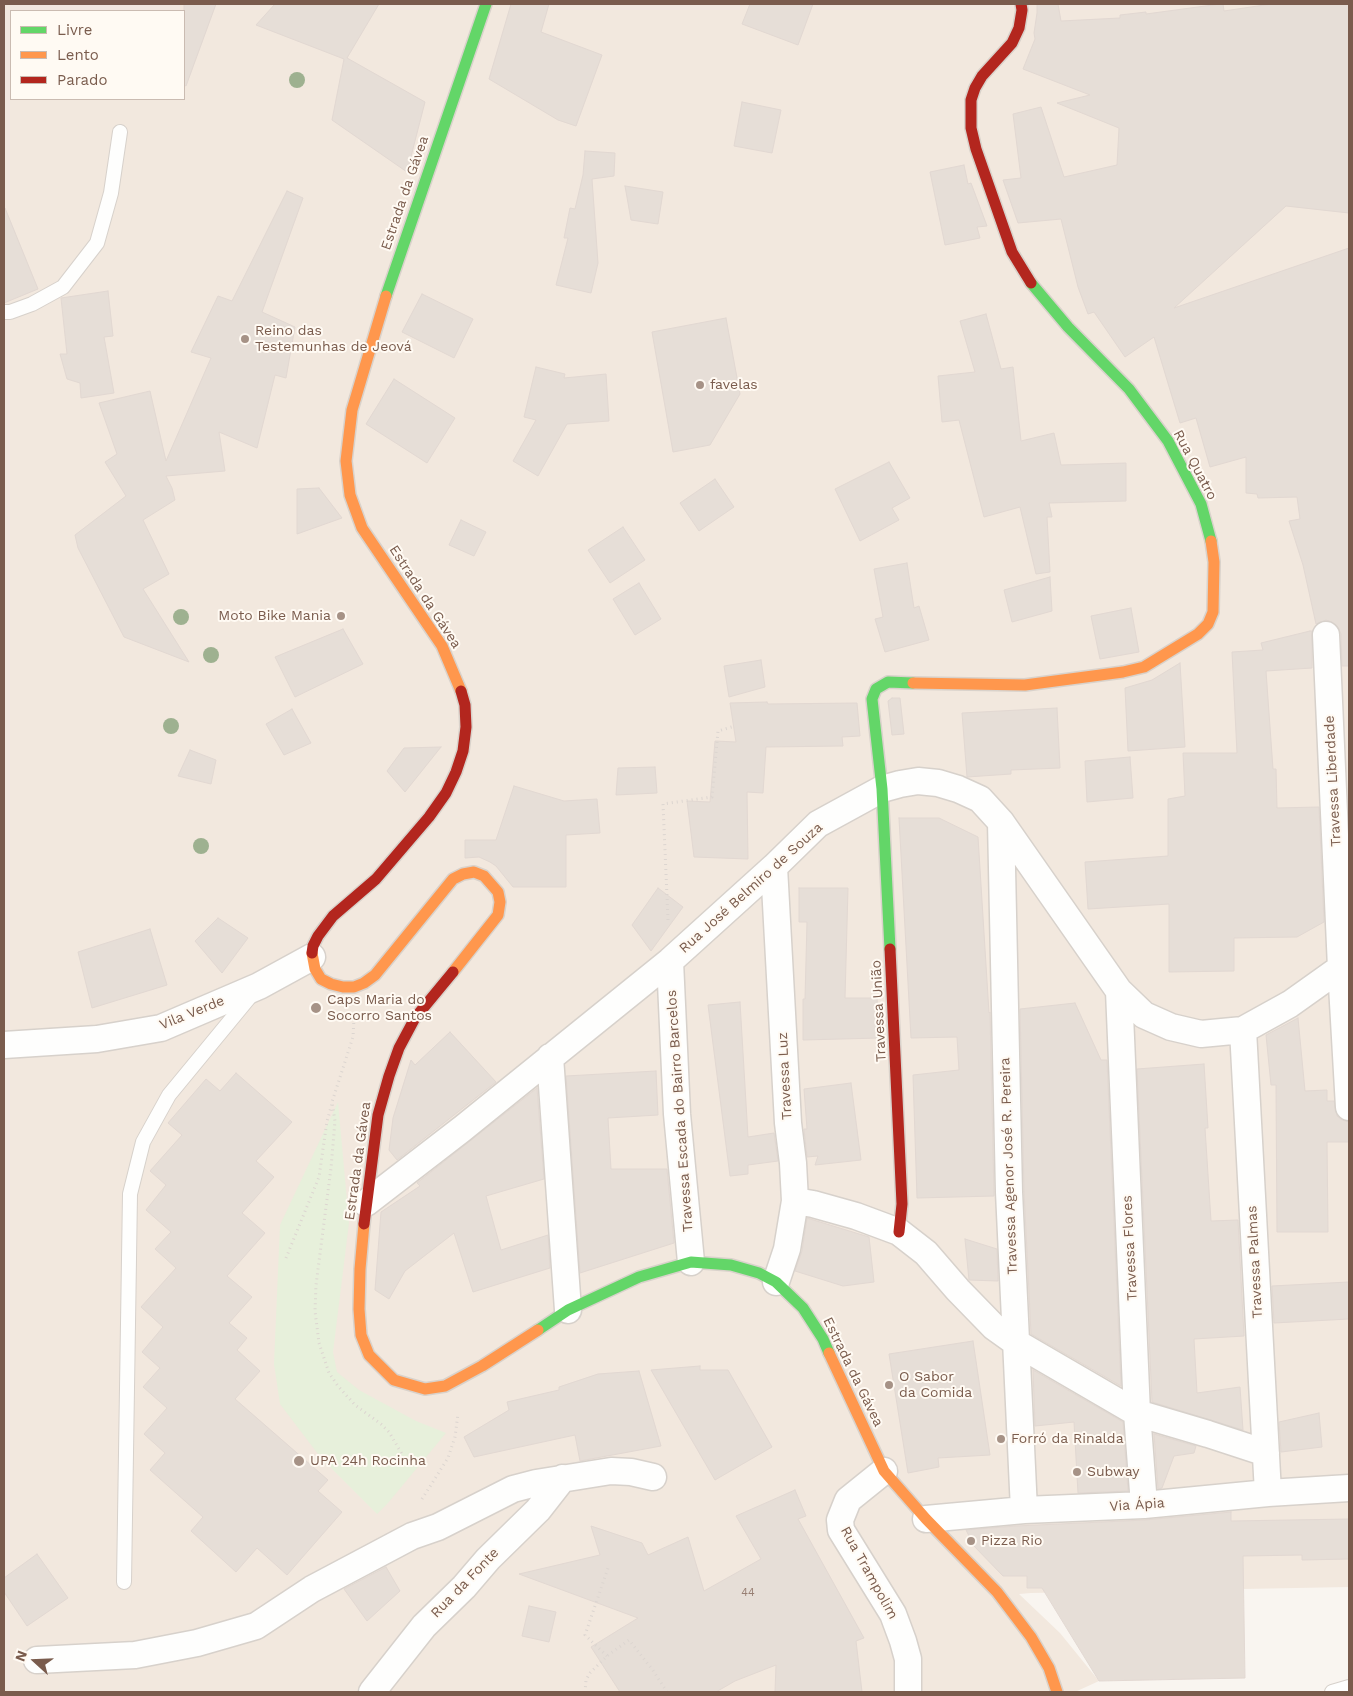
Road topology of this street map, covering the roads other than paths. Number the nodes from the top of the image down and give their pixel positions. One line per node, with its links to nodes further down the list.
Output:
1 (486, 4): 9 (street, Estrada da Gávea)
2 (1022, 4): 6 (street, Rua Quatro)
3 (120, 132): 4 (lane)
4 (4, 312)
5 (1326, 635): 11 (street, Travessa Liberdade)
6 (882, 789): 7 (street, Rua José Belmiro de Souza); 8 (street, Rua José Belmiro de Souza); 20 (street, Travessa União)
7 (1001, 822): 13 (street, Rua José Belmiro de Souza); 24 (street, Travessa Agenor José R. Pereira)
8 (774, 867): 10 (street, Rua José Belmiro de Souza); 18 (street, Travessa Luz)
9 (312, 957): 12 (street, Vila Verde); 19 (street, Estrada da Gávea)
10 (670, 961): 16 (street, Rua José Belmiro de Souza); 21 (street, Travessa Escada do Bairro Barcelos)
11 (1345, 965): 14 (street, Rua José Belmiro de Souza); 17 (street, Travessa Liberdade)
12 (259, 986): 15 (street, Vila Verde); 35 (lane)
13 (1118, 991): 14 (street, Rua José Belmiro de Souza); 25 (street, Travessa Flores)
14 (1243, 1030): 26 (street, Travessa Palmas)
15 (4, 1045)
16 (550, 1057): 19 (street, Rua José Belmiro de Souza); 23 (street)
17 (1349, 1108)
18 (795, 1201): 20 (street); 22 (street, Travessa Luz)
19 (366, 1203): 23 (street, Estrada da Gávea)
20 (899, 1232): 24 (street)
21 (691, 1262): 22 (street, Estrada da Gávea); 23 (street, Estrada da Gávea)
22 (776, 1282): 27 (street, Estrada da Gávea)
23 (568, 1310)
24 (1015, 1342): 25 (street); 33 (street, Travessa Agenor José R. Pereira)
25 (1137, 1413): 26 (street); 32 (street, Travessa Flores)
26 (1266, 1453): 31 (street, Travessa Palmas)
27 (884, 1471): 34 (street, Estrada da Gávea); 39 (street, Rua Trampolim)
28 (653, 1477): 29 (street)
29 (563, 1478): 36 (street); 38 (street, Rua da Fonte)
30 (1349, 1488): 31 (street, Via Ápia)
31 (1268, 1493): 32 (street, Via Ápia)
32 (1144, 1505): 33 (street, Via Ápia)
33 (1024, 1510): 34 (street, Via Ápia)
34 (926, 1519): 40 (street, Estrada da Gávea)
35 (124, 1582)
36 (37, 1660)
37 (1349, 1688): 41 (lane)
38 (372, 1692)
39 (908, 1692)
40 (1057, 1692)
41 (1332, 1692)

